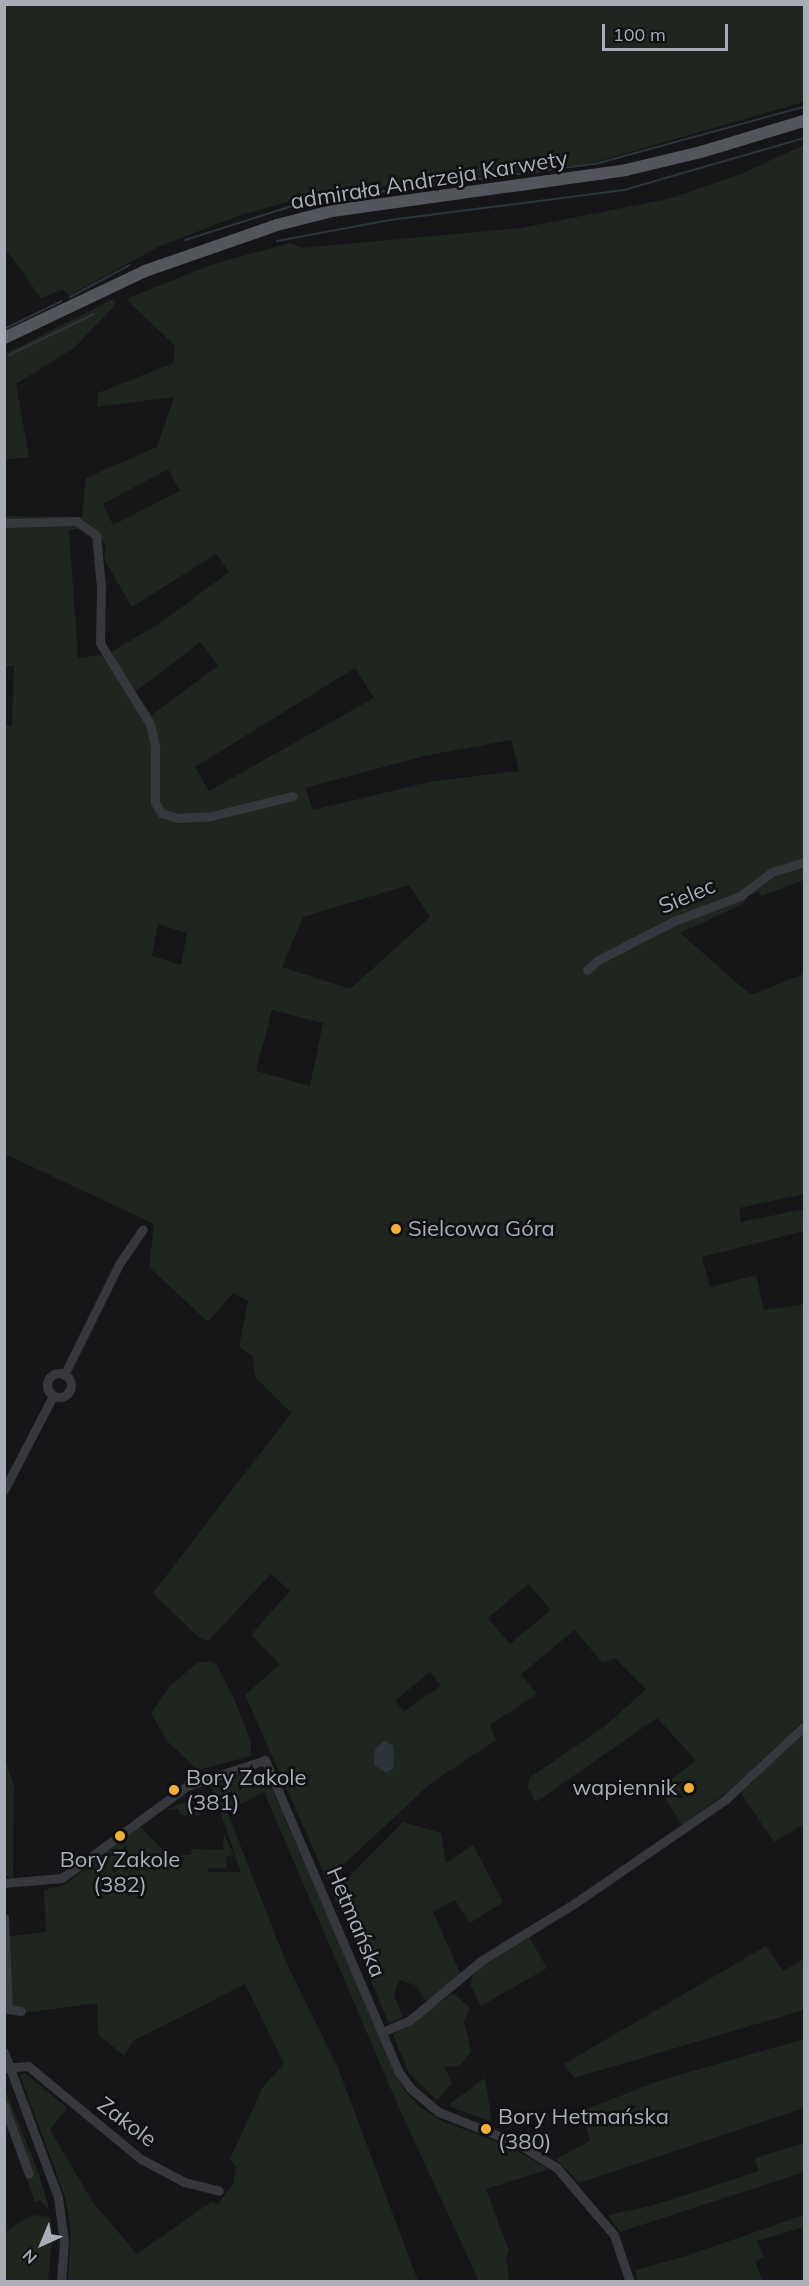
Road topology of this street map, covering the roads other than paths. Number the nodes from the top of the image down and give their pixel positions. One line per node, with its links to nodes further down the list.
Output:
1 (804, 121): 2 (main road, admirała Andrzeja Karwety)
2 (4, 338)
3 (4, 523): 4 (street)
4 (293, 796)
5 (804, 862): 6 (street, Sielec)
6 (587, 970)
7 (143, 1229): 8 (street)
8 (64, 1375): 9 (street); 9 (street)
9 (53, 1396): 10 (street)
10 (4, 1490)
11 (804, 1726): 16 (street)
12 (4, 1883): 16 (street, Hetmańska)
13 (4, 1918): 14 (street)
14 (5, 1925): 15 (street)
15 (21, 2011)
16 (382, 2032): 23 (street, Hetmańska)
17 (4, 2052): 18 (street)
18 (7, 2067): 21 (street, Zakole); 22 (street)
19 (4, 2106): 20 (street)
20 (29, 2174)
21 (219, 2191)
22 (61, 2282)
23 (630, 2282)

